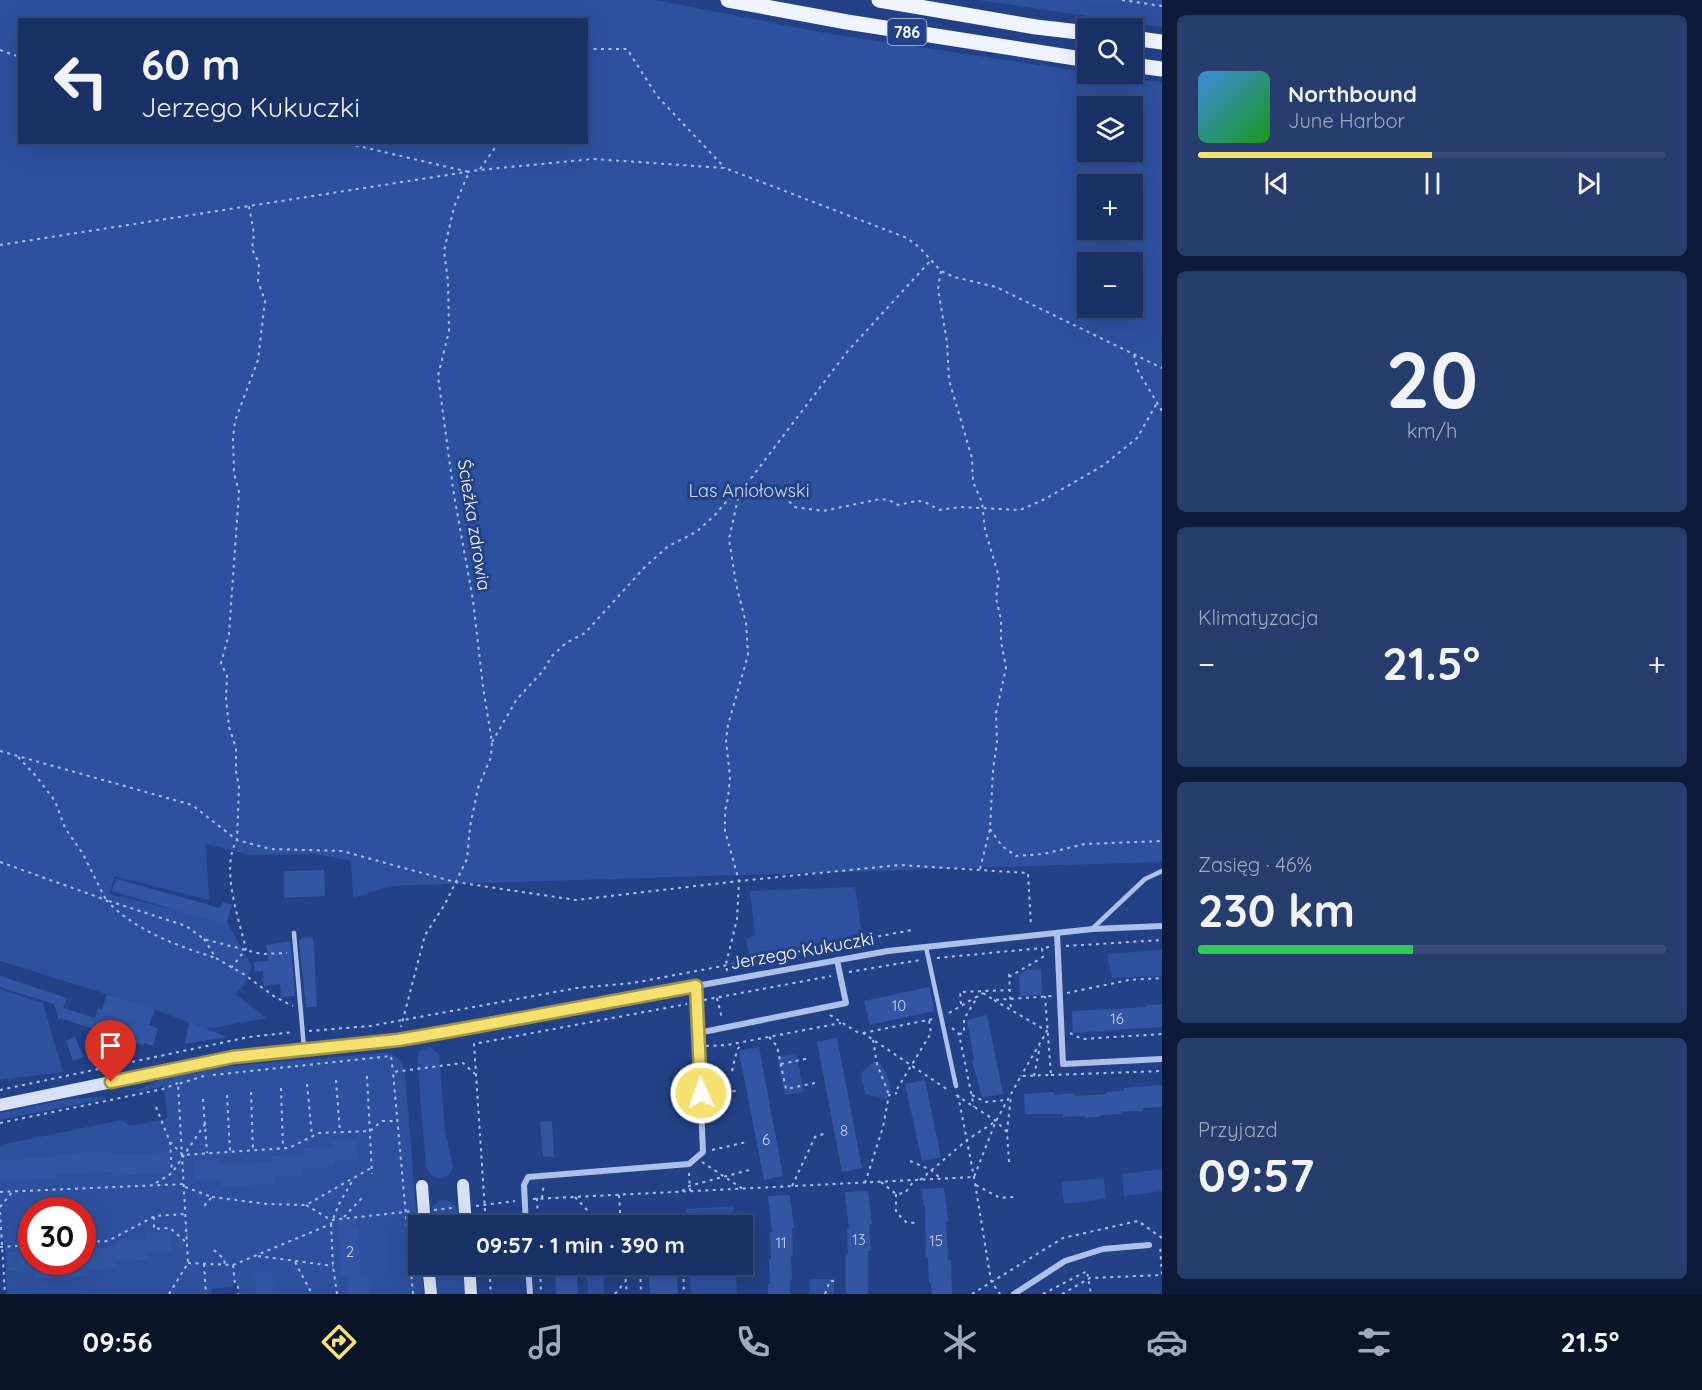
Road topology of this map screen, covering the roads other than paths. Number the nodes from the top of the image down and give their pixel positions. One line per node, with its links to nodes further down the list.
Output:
1 (728, 0): 6 (main road, 786)
2 (879, 0): 3 (main road, 786)
3 (1077, 32)
4 (1143, 39): 5 (main road)
5 (1162, 42)
6 (1077, 58)
7 (1143, 66): 8 (main road)
8 (1162, 69)
9 (1162, 871): 11 (lane)
10 (1162, 926): 11 (street, Jerzego Kukuczki)
11 (1093, 929): 13 (street, Jerzego Kukuczki)
12 (294, 933): 19 (lane)
13 (1057, 933): 14 (street, Jerzego Kukuczki); 20 (street)
14 (926, 947): 15 (street, Jerzego Kukuczki); 21 (lane)
15 (837, 960): 16 (street, Jerzego Kukuczki); 17 (street)
16 (696, 986): 17 (street); 18 (street, Jerzego Kukuczki)
17 (698, 1033): 27 (street)
18 (411, 1038): 19 (street)
19 (304, 1048): 22 (street)
20 (1162, 1059)
21 (956, 1086)
22 (0, 1105)
23 (463, 1185): 26 (street)
24 (422, 1186): 25 (street)
25 (424, 1215)
26 (465, 1215)
27 (526, 1215)
28 (1149, 1245): 35 (street)
29 (429, 1275): 32 (street)
30 (470, 1275): 33 (street)
31 (529, 1275): 34 (street)
32 (431, 1294)
33 (471, 1294)
34 (530, 1294)
35 (1014, 1294)

